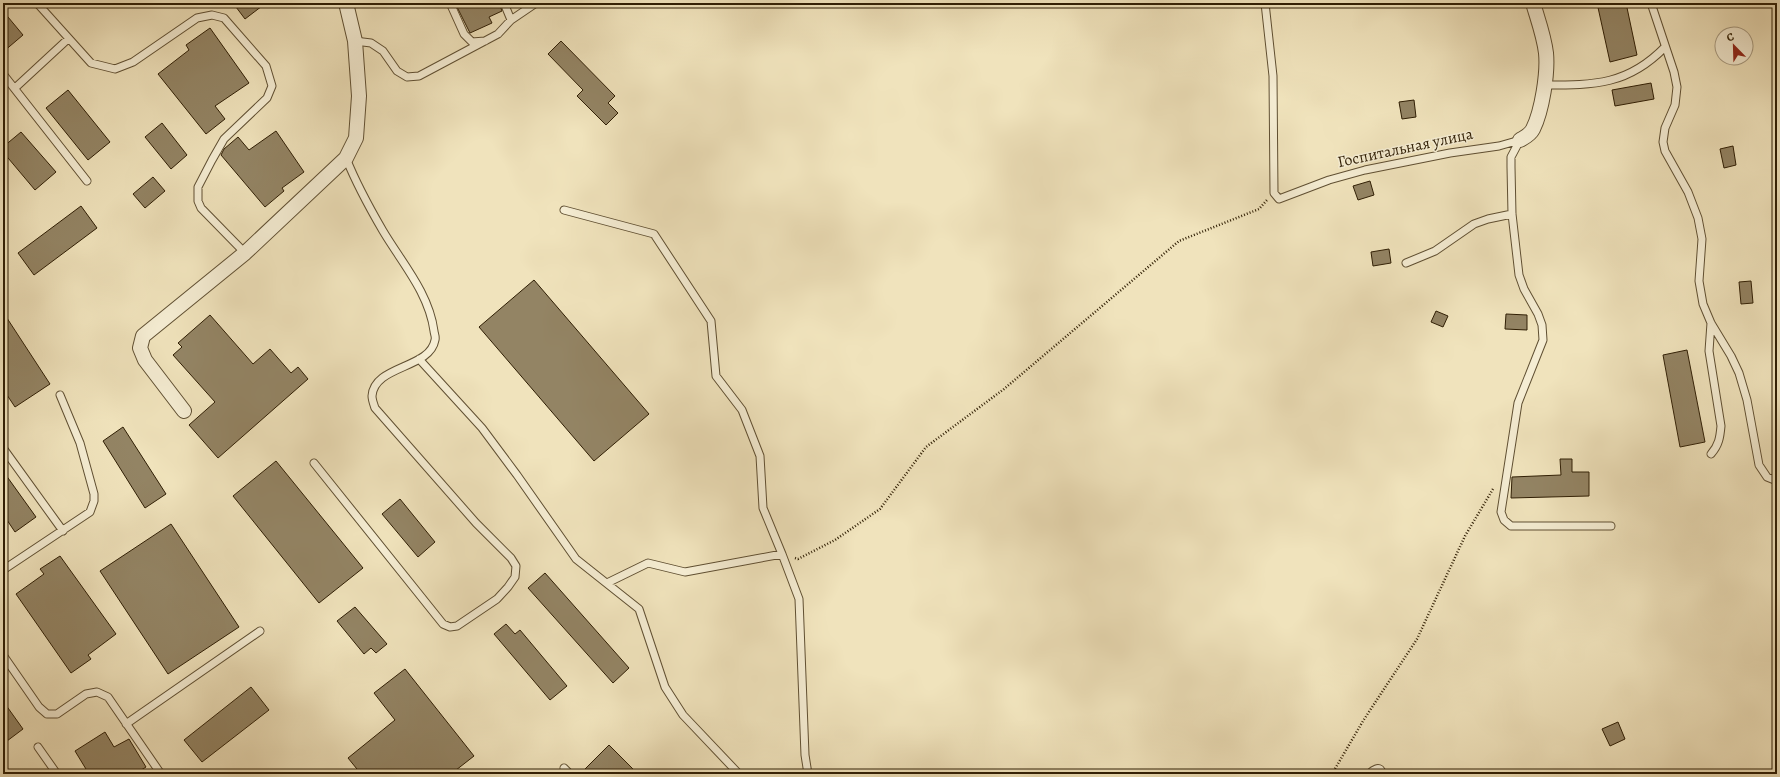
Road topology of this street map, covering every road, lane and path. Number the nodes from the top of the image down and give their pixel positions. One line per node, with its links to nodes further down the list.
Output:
1 (37, 3): 10 (lane)
2 (346, 3): 12 (street)
3 (450, 3): 11 (lane)
4 (504, 3): 9 (lane)
5 (536, 3): 9 (lane)
6 (1264, 3): 20 (lane)
7 (1533, 3): 15 (street, Госпитальная улица)
8 (1651, 3): 13 (lane)
9 (512, 20): 11 (lane)
10 (68, 39): 16 (lane); 23 (lane)
11 (487, 40): 12 (lane)
12 (356, 41): 18 (street)
13 (1665, 47): 15 (lane); 25 (lane)
14 (3, 74): 16 (lane)
15 (1545, 86): 17 (street, Госпитальная улица)
16 (14, 88): 19 (lane)
17 (1520, 140): 20 (lane, Госпитальная улица); 22 (lane)
18 (346, 158): 23 (street); 26 (lane)
19 (87, 181)
20 (1274, 193): 36 (path)
21 (564, 210): 36 (lane)
22 (1512, 214): 24 (lane); 32 (lane)
23 (245, 253): 28 (street)
24 (1406, 264)
25 (1711, 323): 30 (lane); 33 (lane)
26 (419, 359): 31 (lane); 38 (lane)
27 (60, 395): 35 (lane)
28 (184, 411)
29 (3, 448): 35 (lane)
30 (1711, 454)
31 (314, 463)
32 (1508, 465): 34 (lane); 49 (path)
33 (1777, 482)
34 (1611, 526)
35 (62, 531): 37 (lane)
36 (782, 554): 38 (lane); 48 (lane)
37 (3, 570)
38 (607, 583): 47 (lane)
39 (260, 631): 41 (lane)
40 (3, 655): 41 (lane)
41 (126, 724): 45 (lane)
42 (38, 747): 44 (lane)
43 (564, 768): 46 (lane)
44 (57, 774)
45 (161, 774)
46 (570, 774)
47 (739, 774)
48 (808, 774)
49 (1332, 774)

